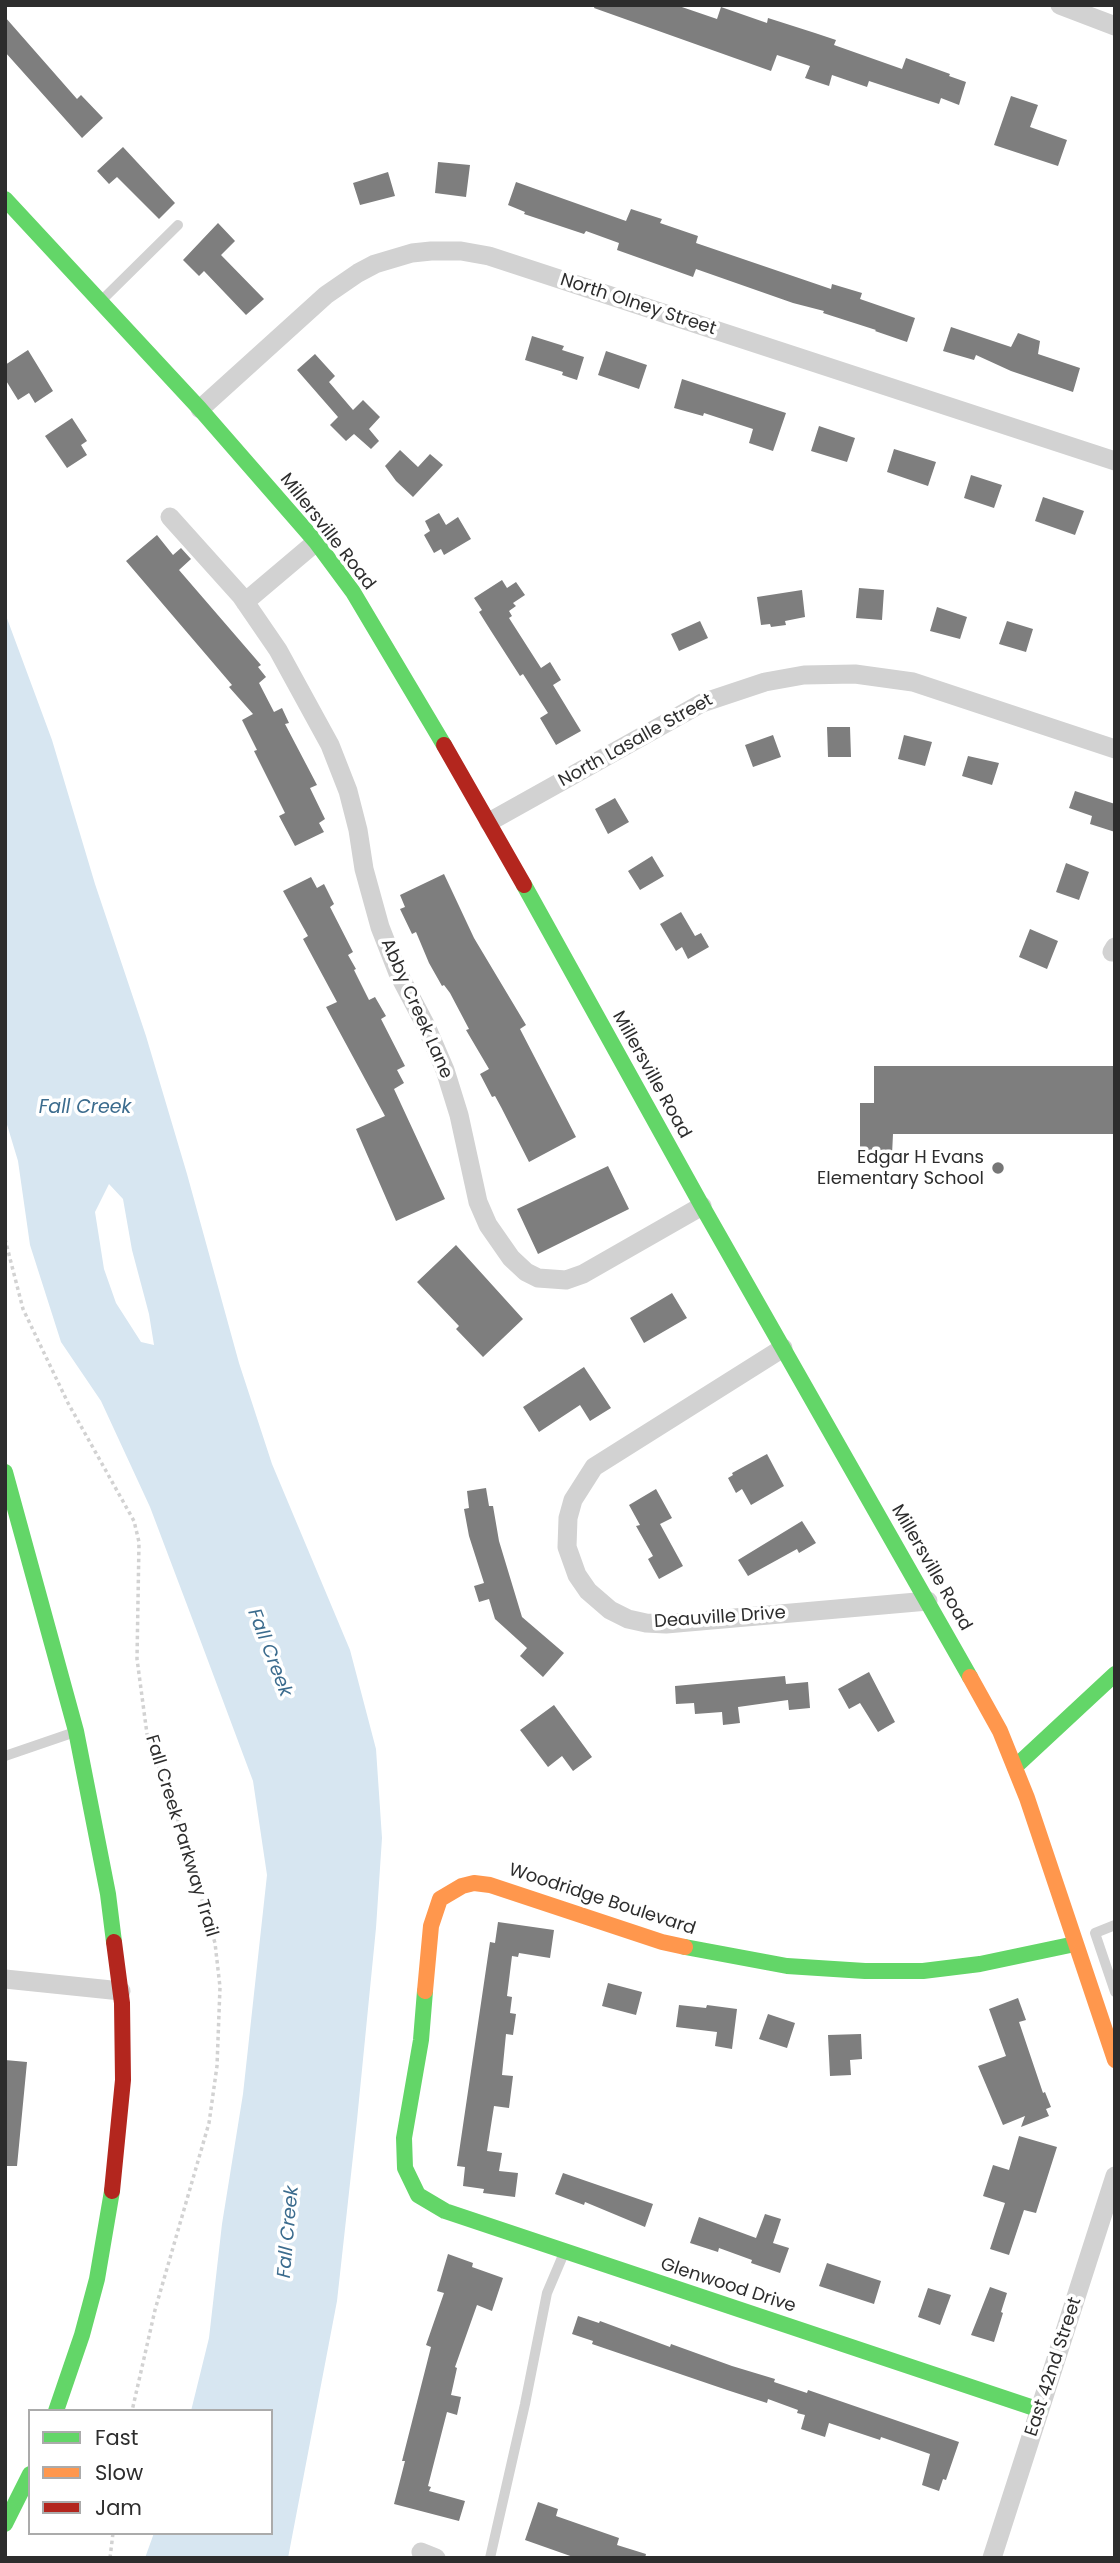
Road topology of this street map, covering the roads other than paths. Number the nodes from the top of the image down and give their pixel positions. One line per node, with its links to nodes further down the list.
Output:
1 (1060, 5): 2 (street)
2 (1115, 26)
3 (5, 199): 5 (street, Millersville Road)
4 (178, 225): 5 (lane)
5 (101, 302): 6 (street, Millersville Road)
6 (200, 410): 7 (street, North Olney Street); 9 (street, Millersville Road)
7 (1115, 461)
8 (170, 517): 10 (street, Abby Creek Lane)
9 (316, 542): 10 (street); 12 (street, Millersville Road)
10 (245, 602): 13 (street, Abby Creek Lane)
11 (1115, 749): 12 (street, North Lasalle Street)
12 (489, 822): 13 (street, Millersville Road)
13 (702, 1206): 14 (street, Millersville Road)
14 (783, 1348): 16 (street, Millersville Road); 16 (street, Deauville Drive)
15 (5, 1472): 18 (street)
16 (928, 1601): 20 (street, Millersville Road)
17 (1115, 1674): 20 (street)
18 (76, 1731): 19 (lane); 24 (street)
19 (5, 1755)
20 (1015, 1767): 22 (street, Millersville Road)
21 (1115, 1925): 25 (lane)
22 (1075, 1944): 26 (street, Millersville Road); 28 (street, Woodridge Boulevard)
23 (5, 1979): 24 (street)
24 (121, 1991): 30 (street)
25 (1115, 1992)
26 (1115, 2060)
27 (1115, 2176): 31 (street, East 42nd Street)
28 (411, 2185): 29 (street, Glenwood Drive)
29 (564, 2252): 31 (street, Glenwood Drive); 34 (lane)
30 (57, 2409)
31 (1041, 2410): 35 (street, East 42nd Street)
32 (28, 2478): 33 (street)
33 (5, 2524)
34 (490, 2558)
35 (992, 2558)

